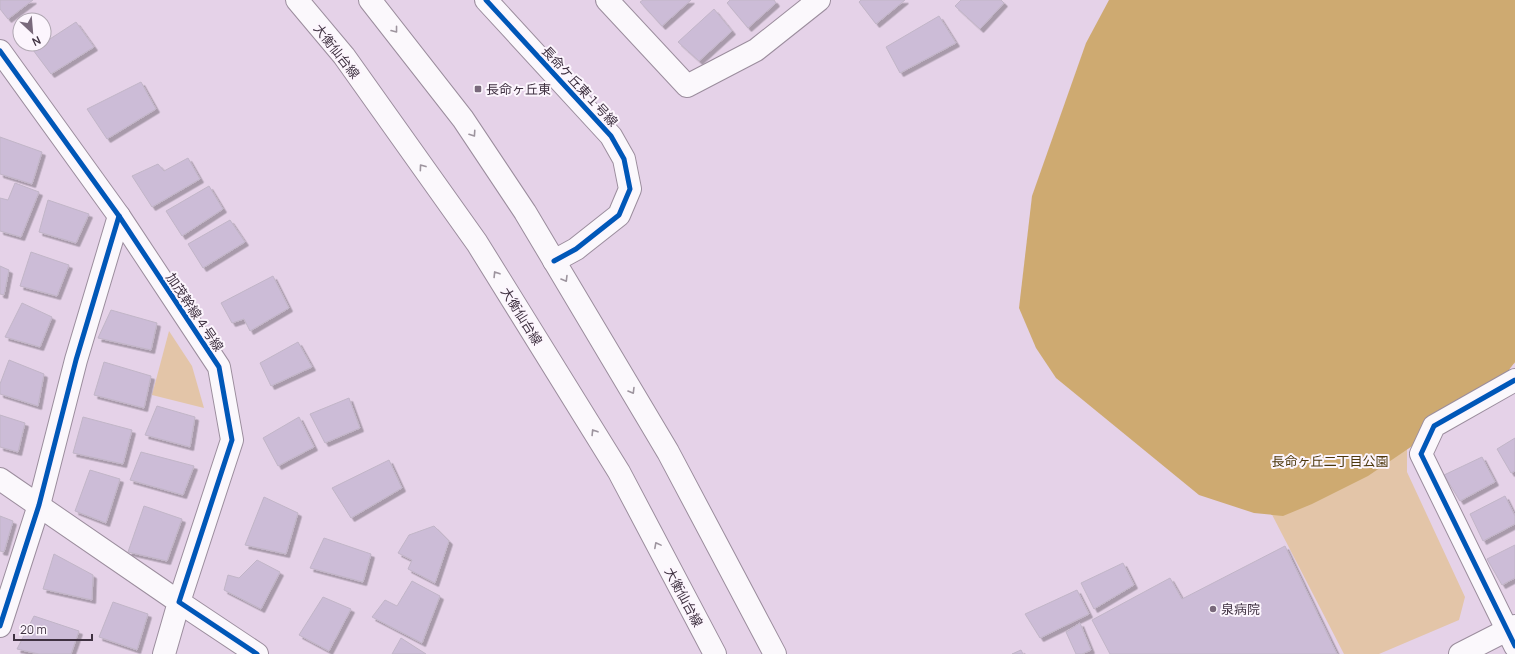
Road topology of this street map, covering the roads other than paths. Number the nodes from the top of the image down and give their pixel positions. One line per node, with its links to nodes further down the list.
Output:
1 (297, 0): 17 (street, 大衡仙台線, one-way to 1)
2 (370, 0): 8 (street, one-way to 8)
3 (486, 0): 8 (street, 長命ケ丘東１号線)
4 (606, 0): 5 (street)
5 (819, 0)
6 (1, 56): 7 (street, 加茂幹線４号線)
7 (119, 216): 11 (street); 12 (street, 加茂幹線４号線)
8 (554, 261): 18 (street, one-way to 18)
9 (1515, 380): 14 (street)
10 (0, 479): 11 (street)
11 (39, 505): 12 (street); 13 (street)
12 (179, 602): 15 (street, 加茂幹線４号線); 16 (street)
13 (0, 626)
14 (1512, 634): 19 (street)
15 (164, 654)
16 (257, 654)
17 (715, 654)
18 (775, 654)
19 (1460, 654)

